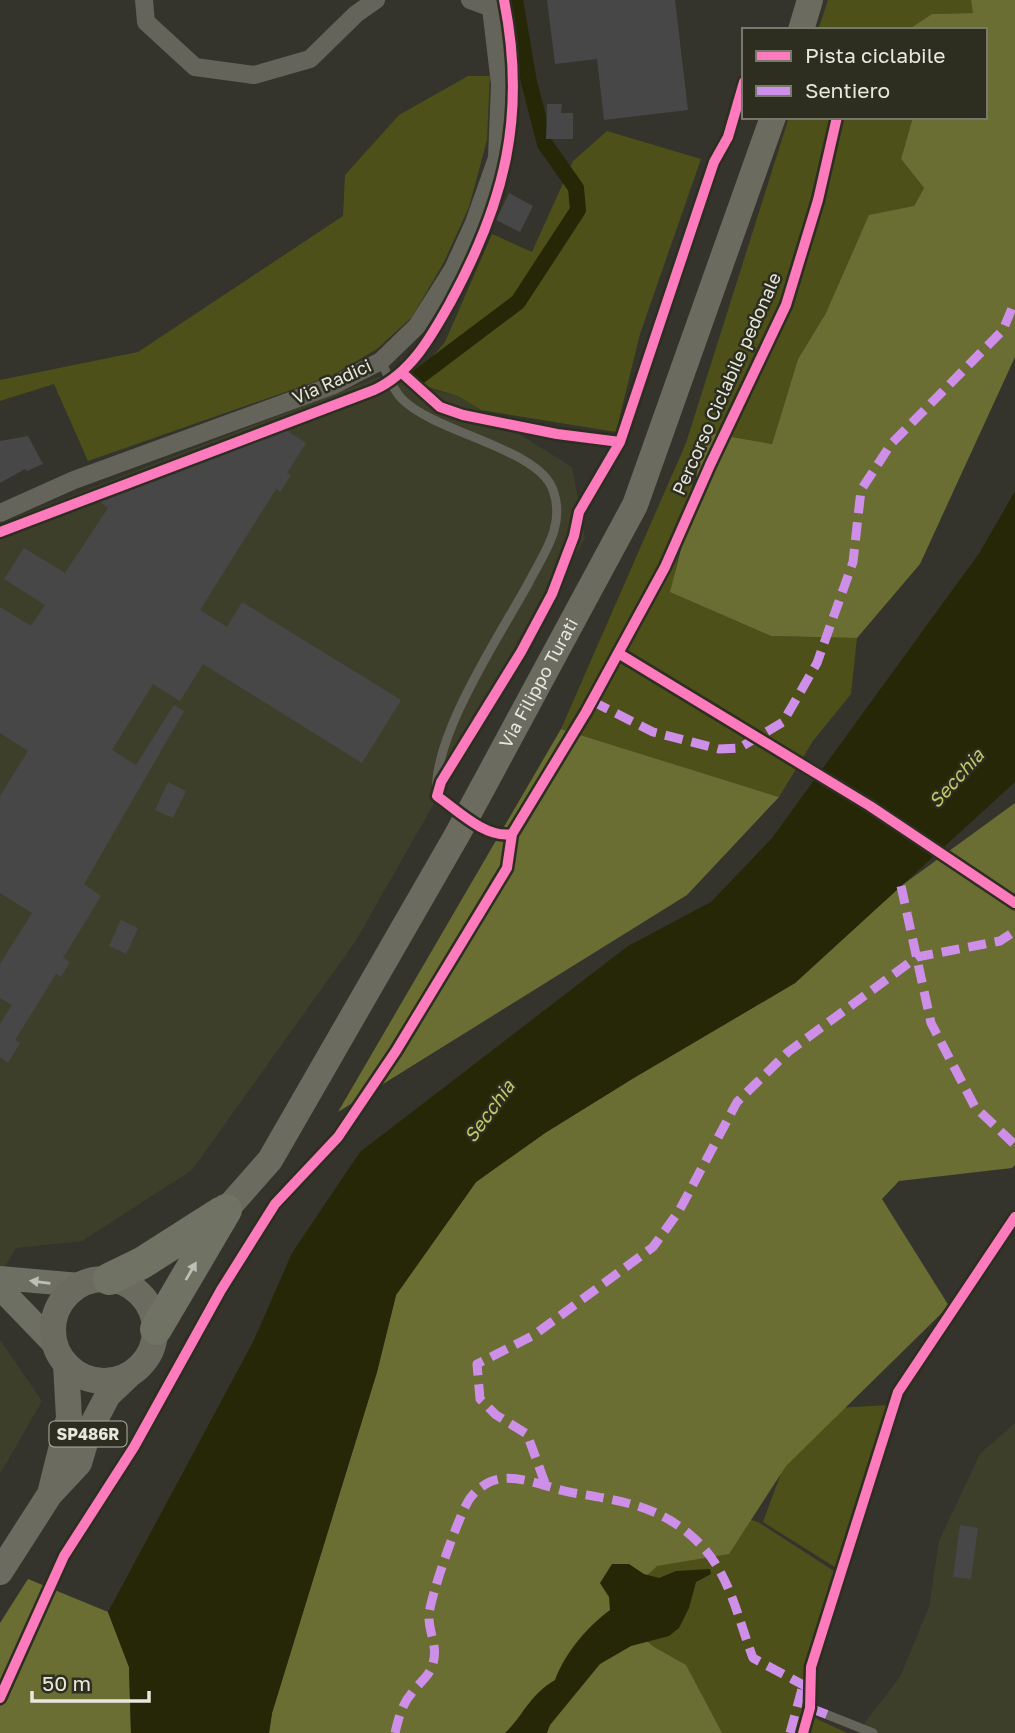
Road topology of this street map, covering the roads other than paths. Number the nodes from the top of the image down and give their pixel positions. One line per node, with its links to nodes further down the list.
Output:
1 (144, 0): 2 (street)
2 (376, 0)
3 (470, 0): 5 (street, Via Radici)
4 (810, 0): 6 (main road)
5 (491, 4): 8 (street, Via Radici)
6 (802, 28)
7 (772, 119): 11 (main road, Via Filippo Turati / SP486R)
8 (381, 361): 9 (street, Via Radici); 10 (lane)
9 (0, 513)
10 (437, 796)
11 (226, 1210): 13 (highway, SP486R); 15 (highway, SP486R, one-way to 11)
12 (0, 1278): 13 (street, one-way to 12)
13 (94, 1282): 15 (main road); 16 (main road, SP486R)
14 (0, 1288): 16 (street)
15 (156, 1329): 17 (main road, SP486R)
16 (60, 1355): 17 (main road); 18 (main road, SP486R)
17 (129, 1375): 18 (main road, SP486R)
18 (50, 1494): 19 (main road, SP486R)
19 (0, 1572)
20 (828, 1716): 21 (lane)
21 (873, 1733)

